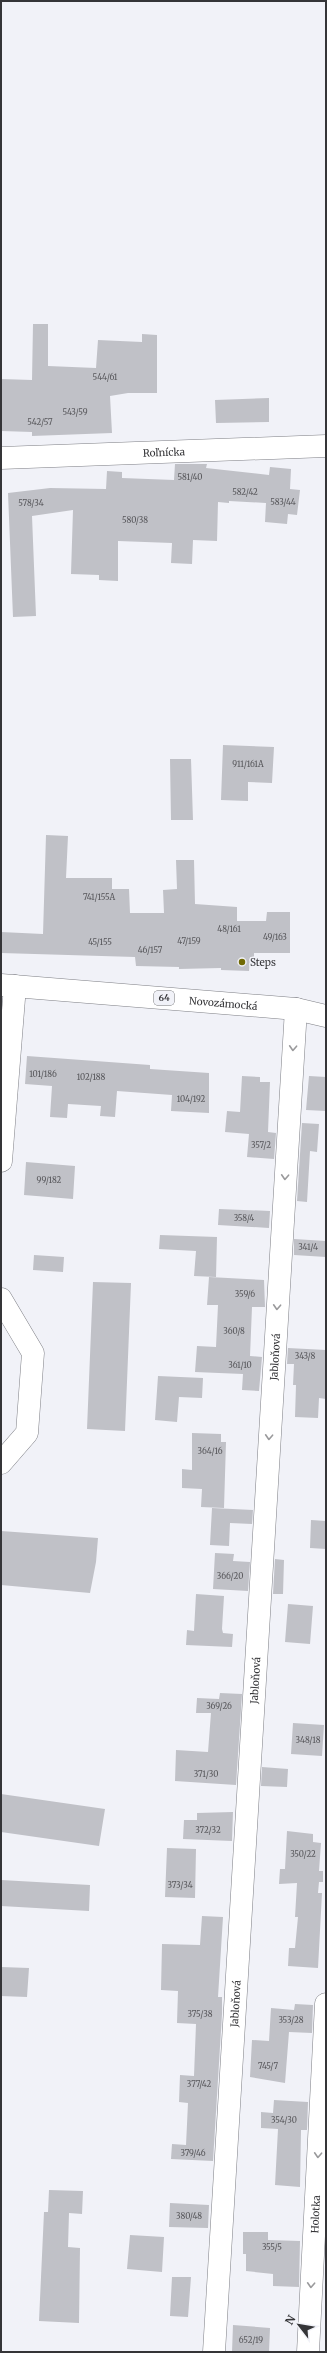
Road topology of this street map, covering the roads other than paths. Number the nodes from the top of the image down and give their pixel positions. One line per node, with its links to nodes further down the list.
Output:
1 (326, 446): 2 (street, Roľnícka)
2 (1, 458)
3 (8, 986): 4 (street, Novozámocká / 64); 6 (street)
4 (296, 1009): 5 (street, Novozámocká / 64); 10 (street, Jabloňová, one-way to 10)
5 (326, 1016)
6 (1, 1161)
7 (1, 1299): 8 (street)
8 (1, 1463)
9 (326, 2004): 11 (street, Holotka, one-way to 11)
10 (214, 2352)
11 (308, 2352)

